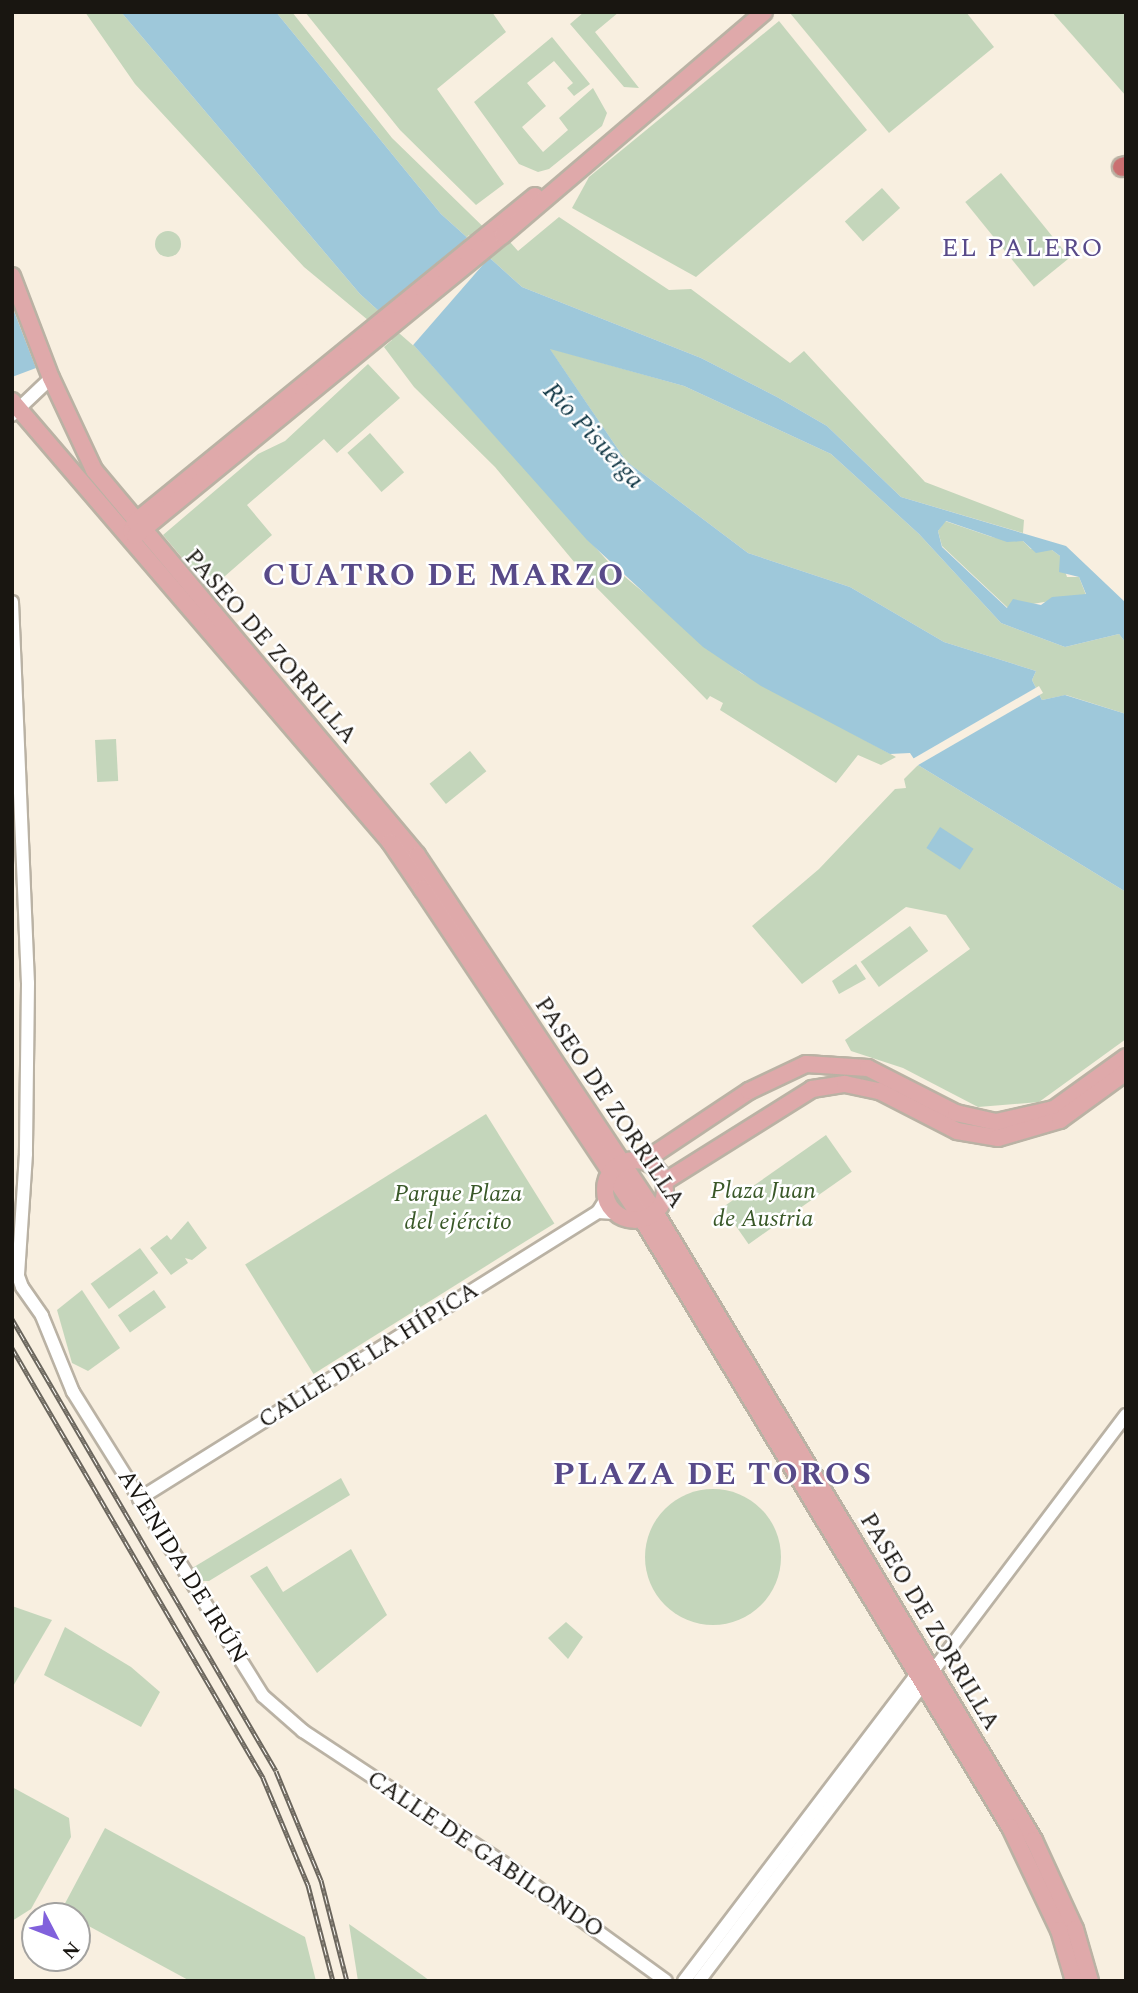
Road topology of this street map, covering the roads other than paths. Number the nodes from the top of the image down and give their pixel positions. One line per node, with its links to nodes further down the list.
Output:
1 (764, 12): 7 (main road)
2 (12, 276): 4 (main road, PASEO DE ZORRILLA)
3 (12, 293): 4 (main road, PASEO DE ZORRILLA)
4 (32, 328): 5 (main road, PASEO DE ZORRILLA)
5 (51, 377): 6 (street, PASEO DE ZORRILLA); 7 (main road, PASEO DE ZORRILLA)
6 (15, 408): 7 (main road, PASEO DE ZORRILLA)
7 (136, 531): 12 (main road, PASEO DE ZORRILLA)
8 (12, 602): 17 (street, AVENIDA DE IRÚN)
9 (1126, 1057): 11 (main road)
10 (1126, 1072): 13 (main road)
11 (644, 1161): 12 (main road); 13 (main road)
12 (617, 1167): 14 (main road); 15 (main road, PASEO DE ZORRILLA)
13 (664, 1182): 15 (main road)
14 (606, 1208): 15 (main road); 17 (street, CALLE DE LA HÍPICA)
15 (649, 1215): 18 (main road, PASEO DE ZORRILLA)
16 (1126, 1415): 18 (street)
17 (139, 1499): 19 (street, AVENIDA DE IRÚN)
18 (924, 1677): 21 (street); 22 (street); 23 (main road, PASEO DE ZORRILLA); 24 (main road, PASEO DE ZORRILLA)
19 (303, 1731): 20 (street, CALLE DE GABILONDO)
20 (666, 1981)
21 (684, 1981)
22 (699, 1981)
23 (1074, 1981)
24 (1090, 1981)

